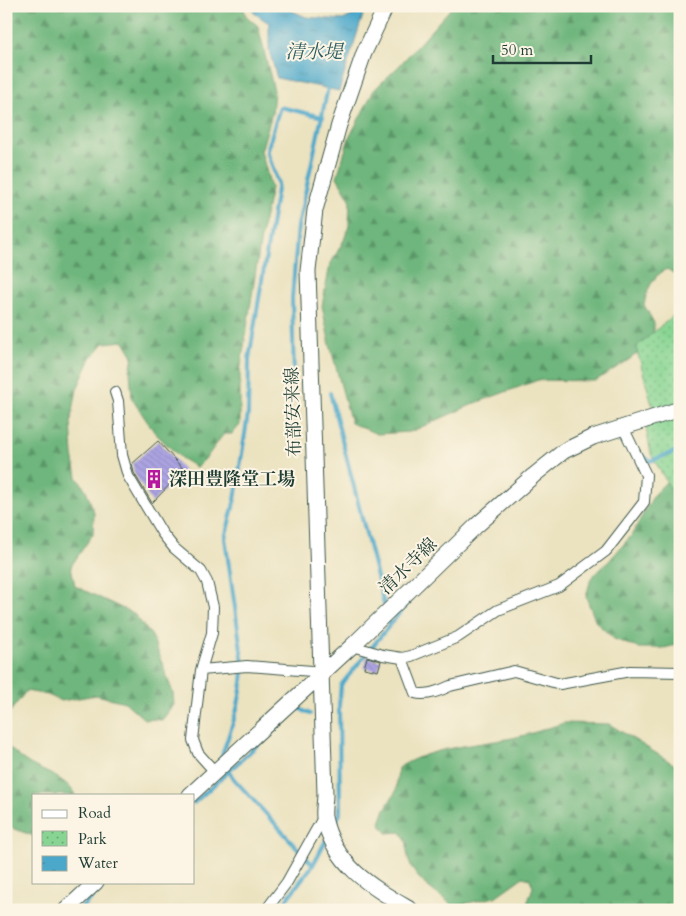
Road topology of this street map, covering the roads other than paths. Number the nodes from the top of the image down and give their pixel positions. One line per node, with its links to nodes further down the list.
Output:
1 (386, 6): 9 (main road, 布部安来線)
2 (115, 392): 7 (street)
3 (680, 409): 4 (main road, 清水寺線)
4 (623, 427): 5 (main road, 清水寺線); 6 (street)
5 (352, 646): 6 (street); 9 (main road, 清水寺線)
6 (402, 658): 8 (street)
7 (201, 670): 9 (street); 10 (street)
8 (680, 672)
9 (320, 675): 10 (main road, 清水寺線); 12 (main road, 布部安来線)
10 (215, 772): 11 (main road, 清水寺線)
11 (191, 794)
12 (324, 816): 15 (street); 16 (main road, 布部安来線)
13 (94, 884): 14 (main road)
14 (66, 910)
15 (266, 910)
16 (411, 910)

